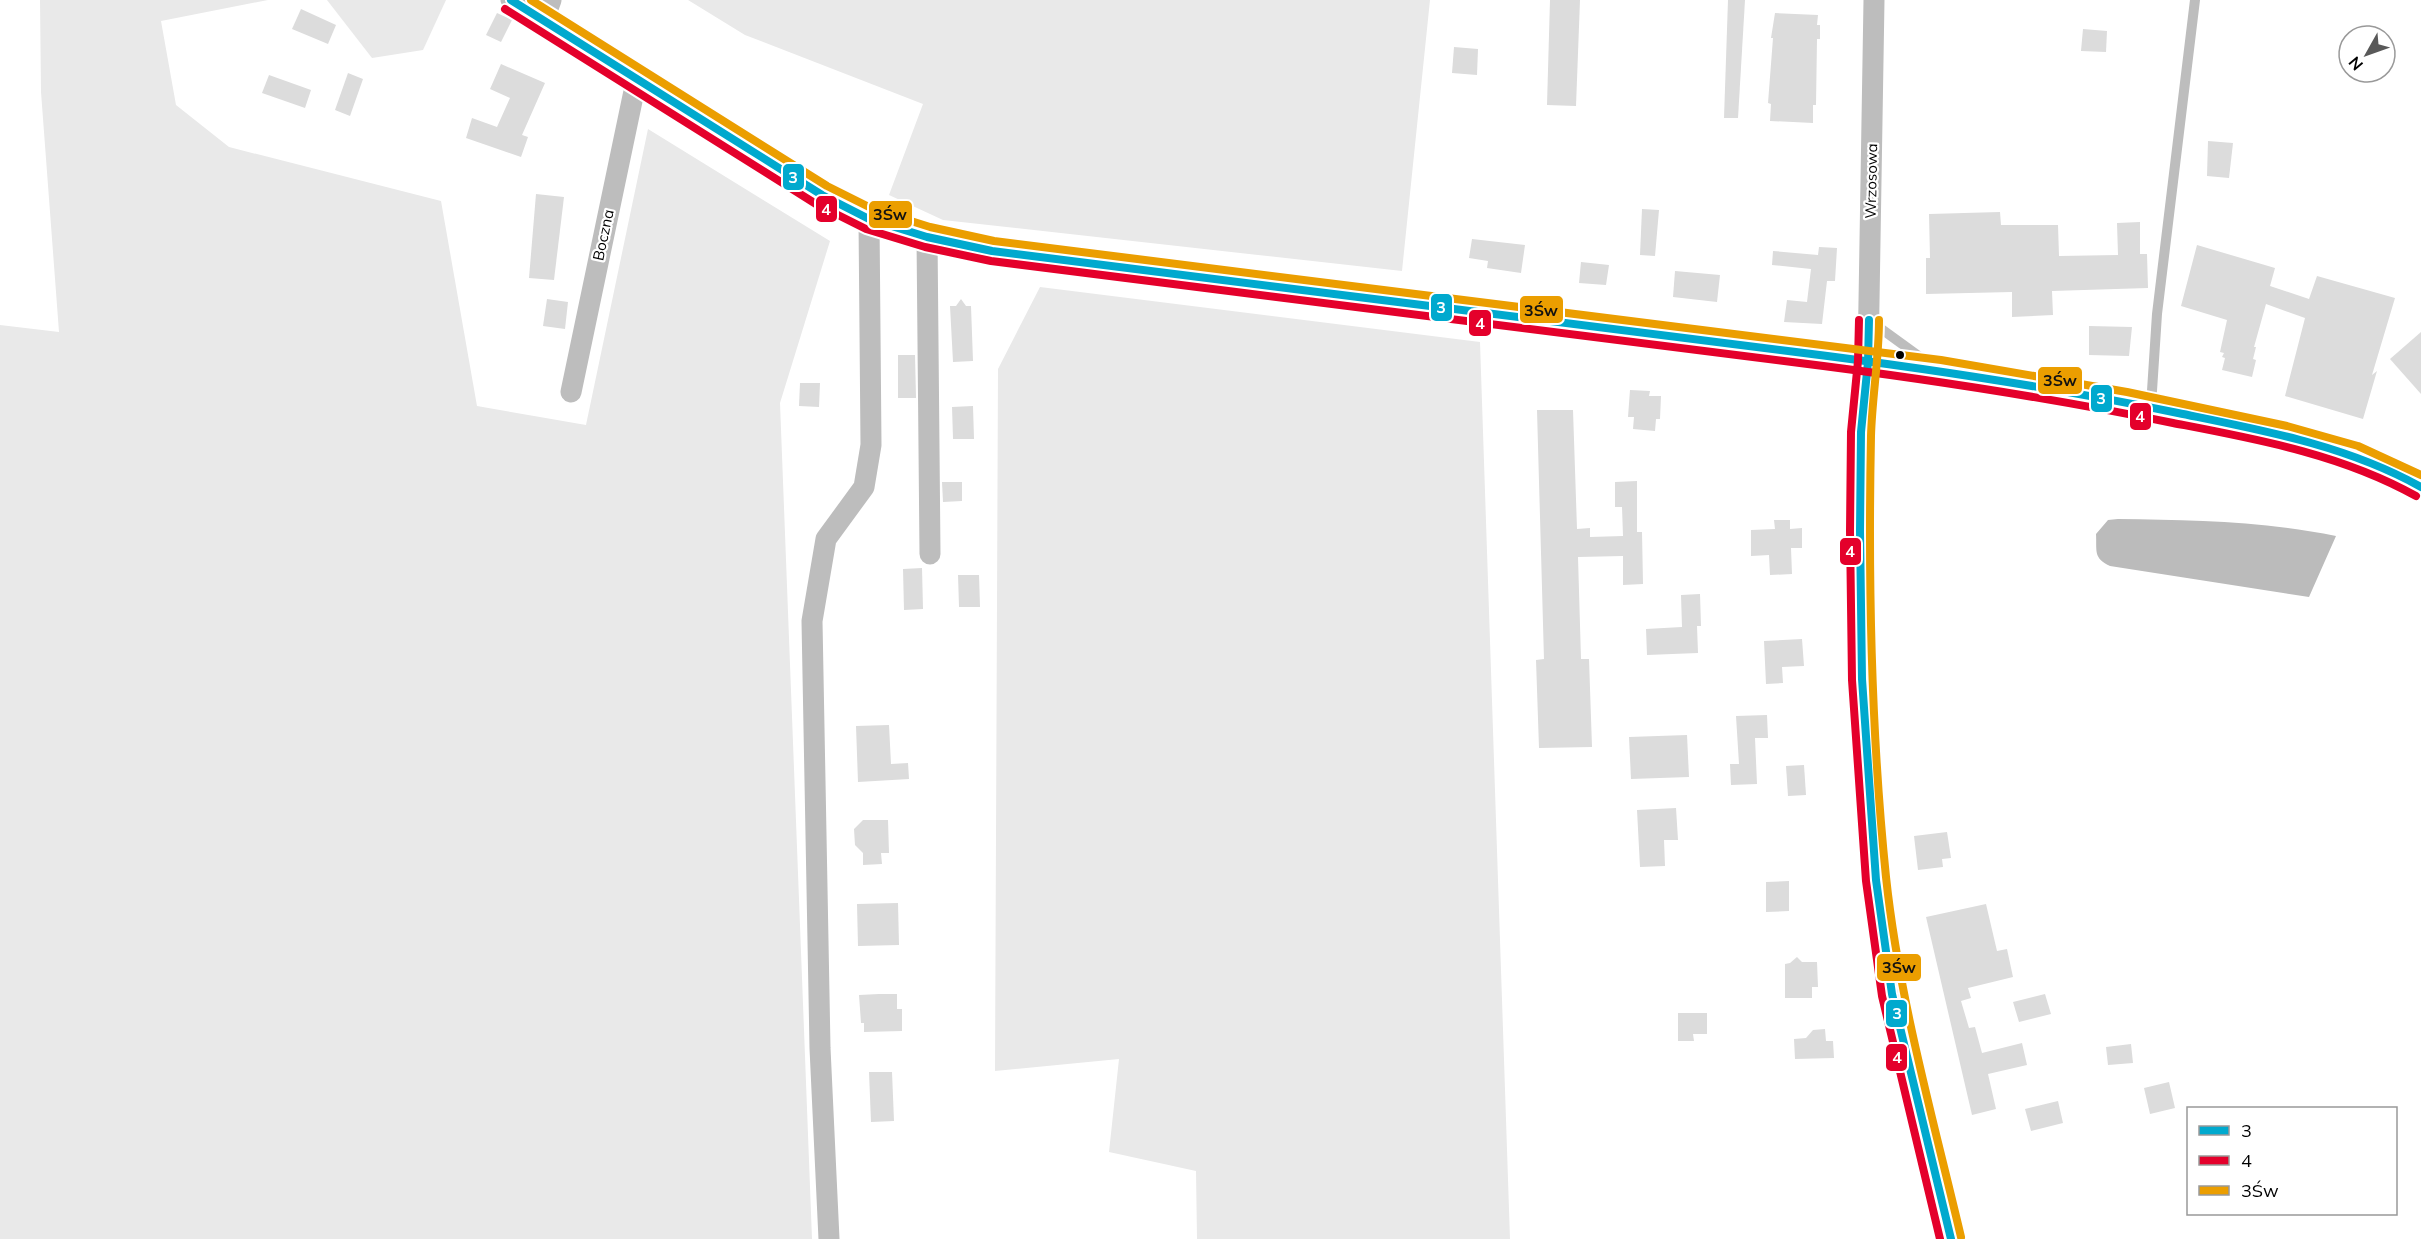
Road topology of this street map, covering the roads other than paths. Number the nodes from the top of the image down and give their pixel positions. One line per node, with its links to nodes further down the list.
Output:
1 (511, 0): 4 (street)
2 (1874, 0): 8 (street, Wrzosowa)
3 (2195, 0): 12 (lane)
4 (548, 10): 5 (street)
5 (637, 77): 6 (street); 11 (street, Boczna)
6 (869, 219): 7 (street); 15 (street)
7 (927, 237): 9 (street); 14 (street)
8 (1869, 320): 9 (street, Wrzosowa); 10 (lane)
9 (1868, 362): 10 (street); 16 (street, Wrzosowa)
10 (1939, 370): 12 (street)
11 (571, 392)
12 (2151, 406): 13 (street)
13 (2421, 487)
14 (930, 554)
15 (829, 1239)
16 (1951, 1239)

